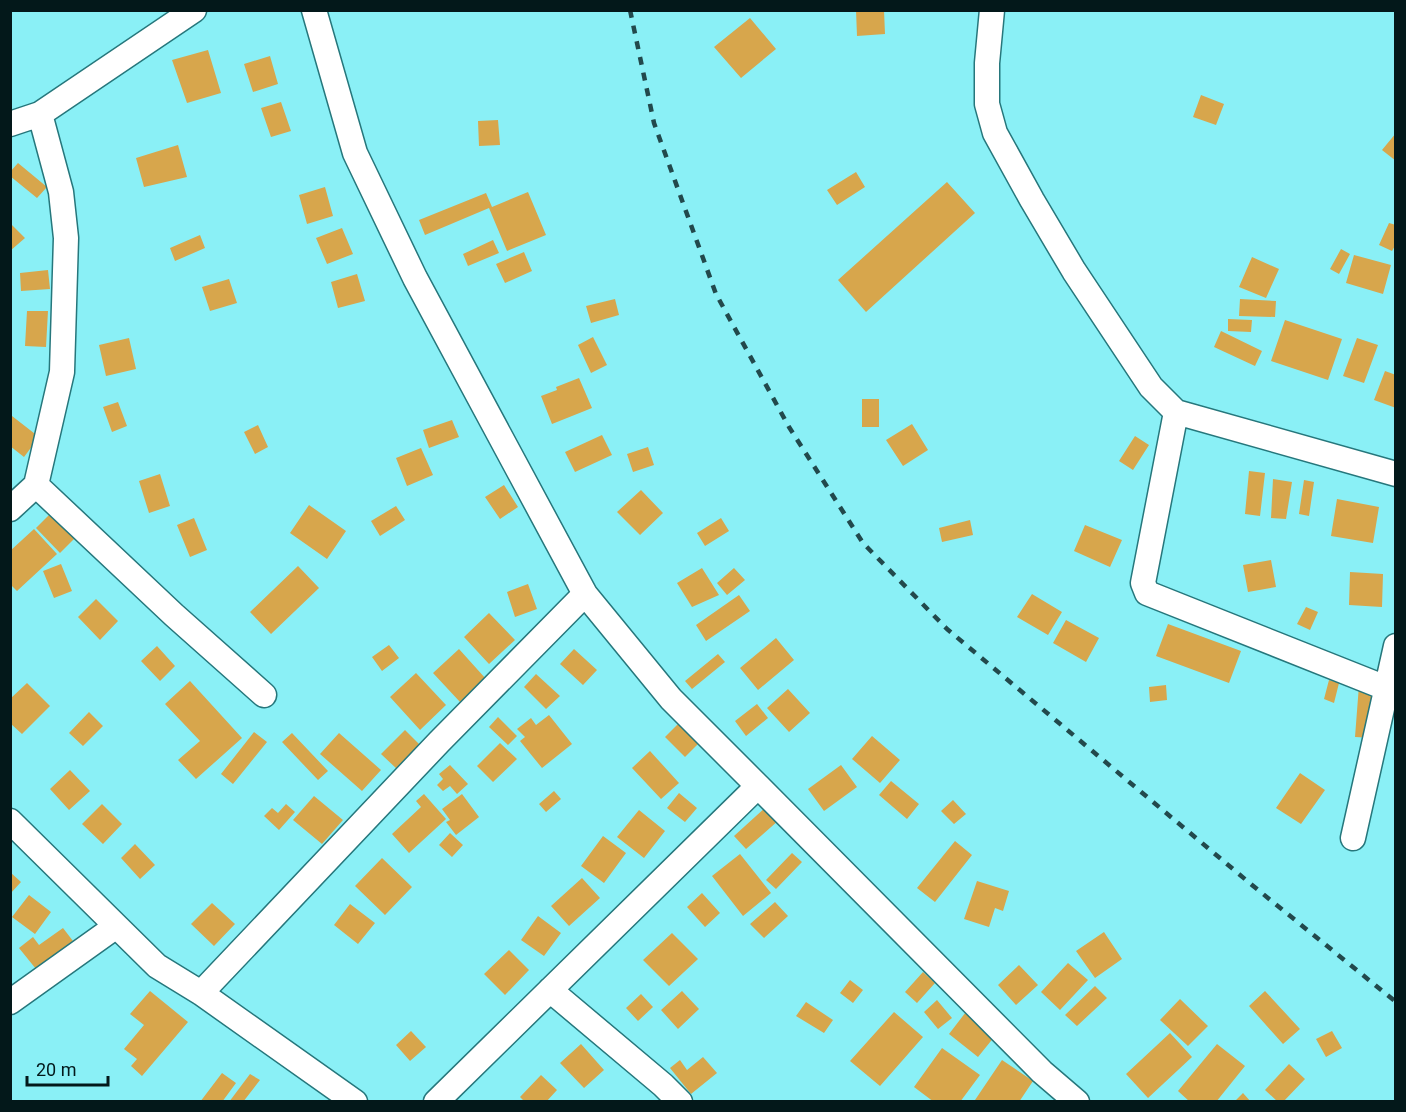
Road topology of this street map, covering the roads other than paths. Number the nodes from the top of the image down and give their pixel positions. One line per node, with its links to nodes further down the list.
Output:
1 (194, 10): 4 (street)
2 (314, 10): 10 (street)
3 (992, 10): 6 (street)
4 (40, 114): 5 (street); 8 (street)
5 (10, 124)
6 (1176, 412): 7 (street); 12 (street)
7 (1395, 474)
8 (36, 485): 9 (street); 13 (street)
9 (10, 509)
10 (585, 594): 14 (street); 19 (street)
11 (1395, 646): 12 (street)
12 (1391, 691): 16 (street)
13 (264, 695)
14 (758, 786): 18 (street); 24 (street)
15 (10, 821): 17 (street)
16 (1353, 838)
17 (115, 927): 19 (street); 20 (street)
18 (550, 990): 22 (street); 23 (street)
19 (201, 993): 21 (street)
20 (10, 1002)
21 (355, 1101)
22 (436, 1101)
23 (680, 1101)
24 (1077, 1101)

